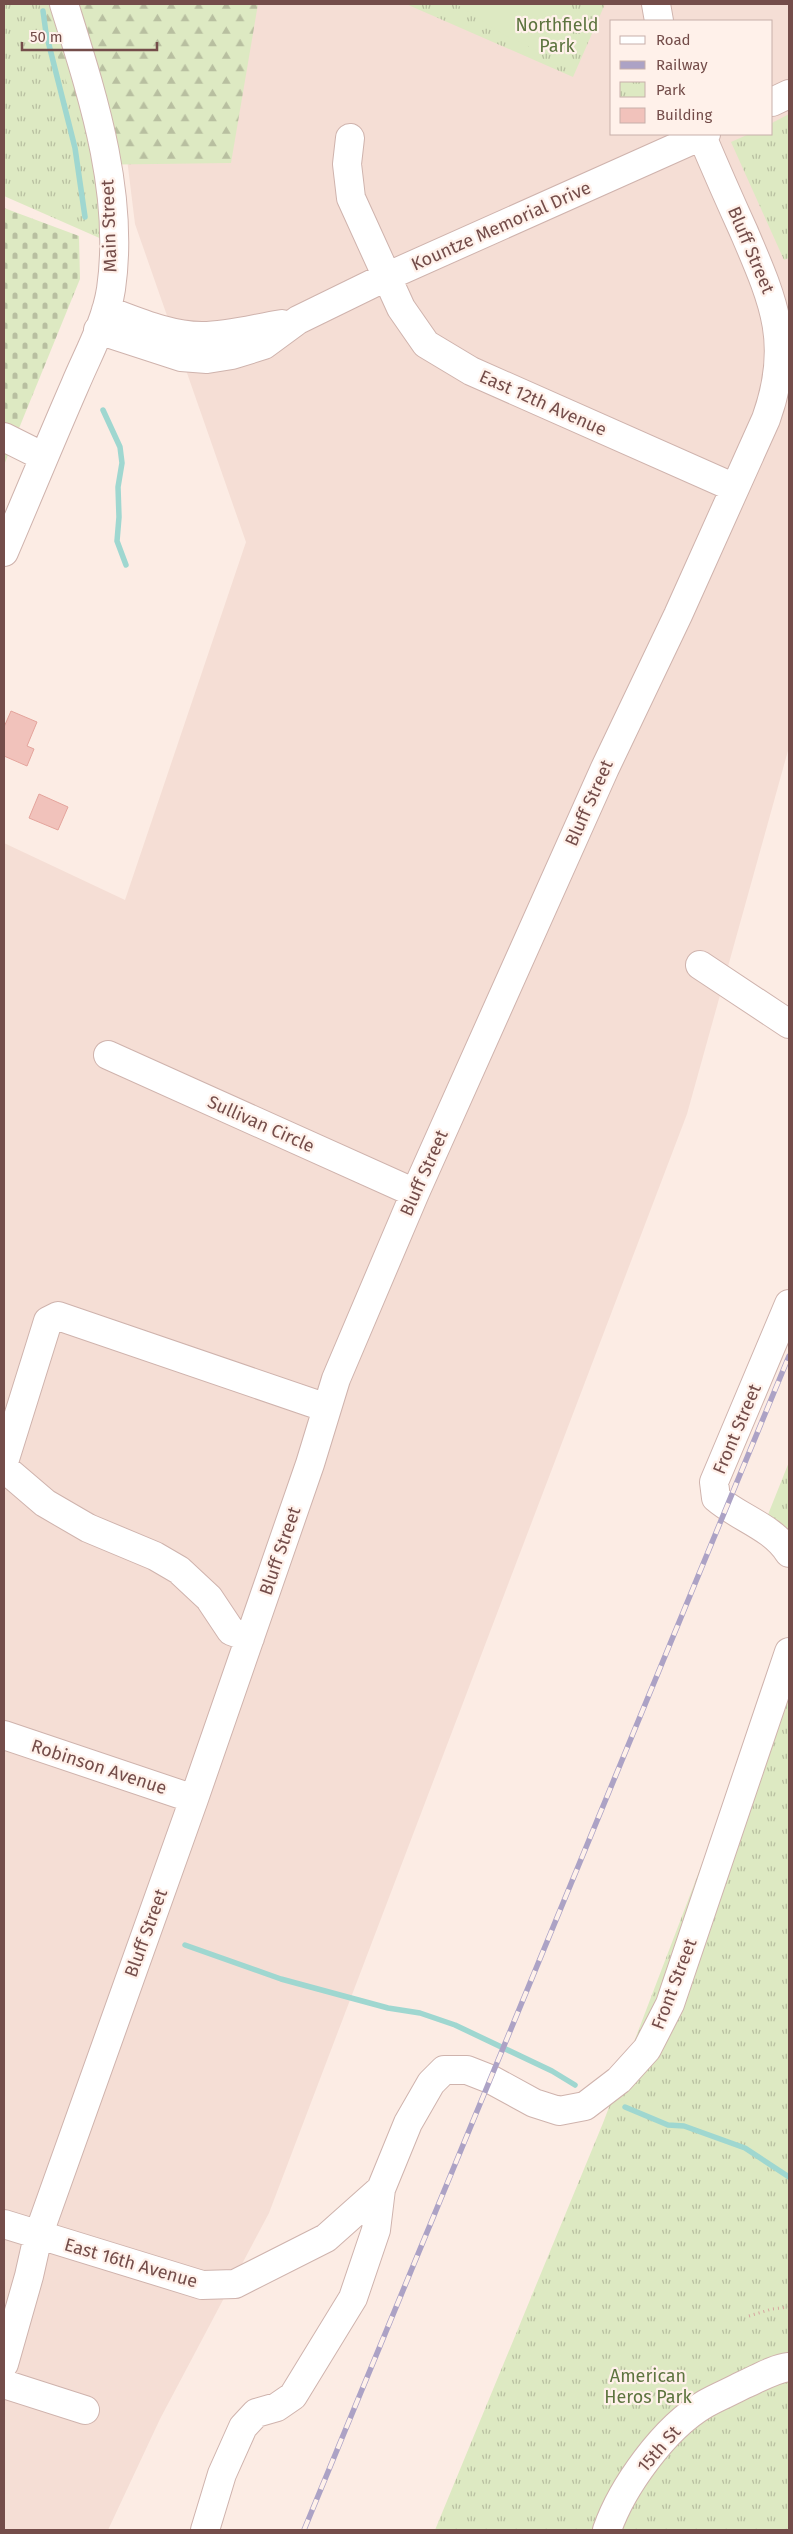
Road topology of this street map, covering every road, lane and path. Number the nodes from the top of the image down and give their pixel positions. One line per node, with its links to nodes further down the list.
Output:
1 (64, 4): 10 (street, Main Street)
2 (656, 4): 3 (street)
3 (659, 20)
4 (789, 94): 5 (street)
5 (773, 102)
6 (701, 135): 9 (street, Kountze Memorial Drive)
7 (703, 135): 13 (street, Bluff Street)
8 (350, 138): 9 (street, East 12th Avenue)
9 (386, 278): 10 (street, Kountze Memorial Drive); 13 (street, East 12th Avenue)
10 (102, 320): 12 (street, Main Street)
11 (4, 437): 12 (street)
12 (44, 457): 14 (street, Main Street)
13 (735, 488): 18 (street, Bluff Street)
14 (4, 552)
15 (700, 965): 16 (street)
16 (789, 1024)
17 (108, 1056): 18 (street, Sullivan Circle)
18 (415, 1193): 20 (street, Bluff Street)
19 (789, 1304): 23 (street, Front Street)
20 (327, 1408): 21 (street); 24 (street, Bluff Street)
21 (4, 1462)
22 (4, 1468): 24 (street)
23 (789, 1553)
24 (250, 1638): 27 (street, Bluff Street)
25 (789, 1652): 28 (street, Front Street)
26 (4, 1735): 27 (street, Robinson Avenue)
27 (194, 1799): 30 (street, Bluff Street)
28 (382, 2189): 30 (street, East 16th Avenue); 37 (street)
29 (4, 2224): 30 (street, East 16th Avenue)
30 (38, 2236): 33 (street, Bluff Street)
31 (789, 2307): 32 (path)
32 (749, 2316)
33 (4, 2364)
34 (789, 2367): 38 (street, 15th St)
35 (4, 2384): 36 (street)
36 (85, 2410)
37 (205, 2530)
38 (607, 2530)

